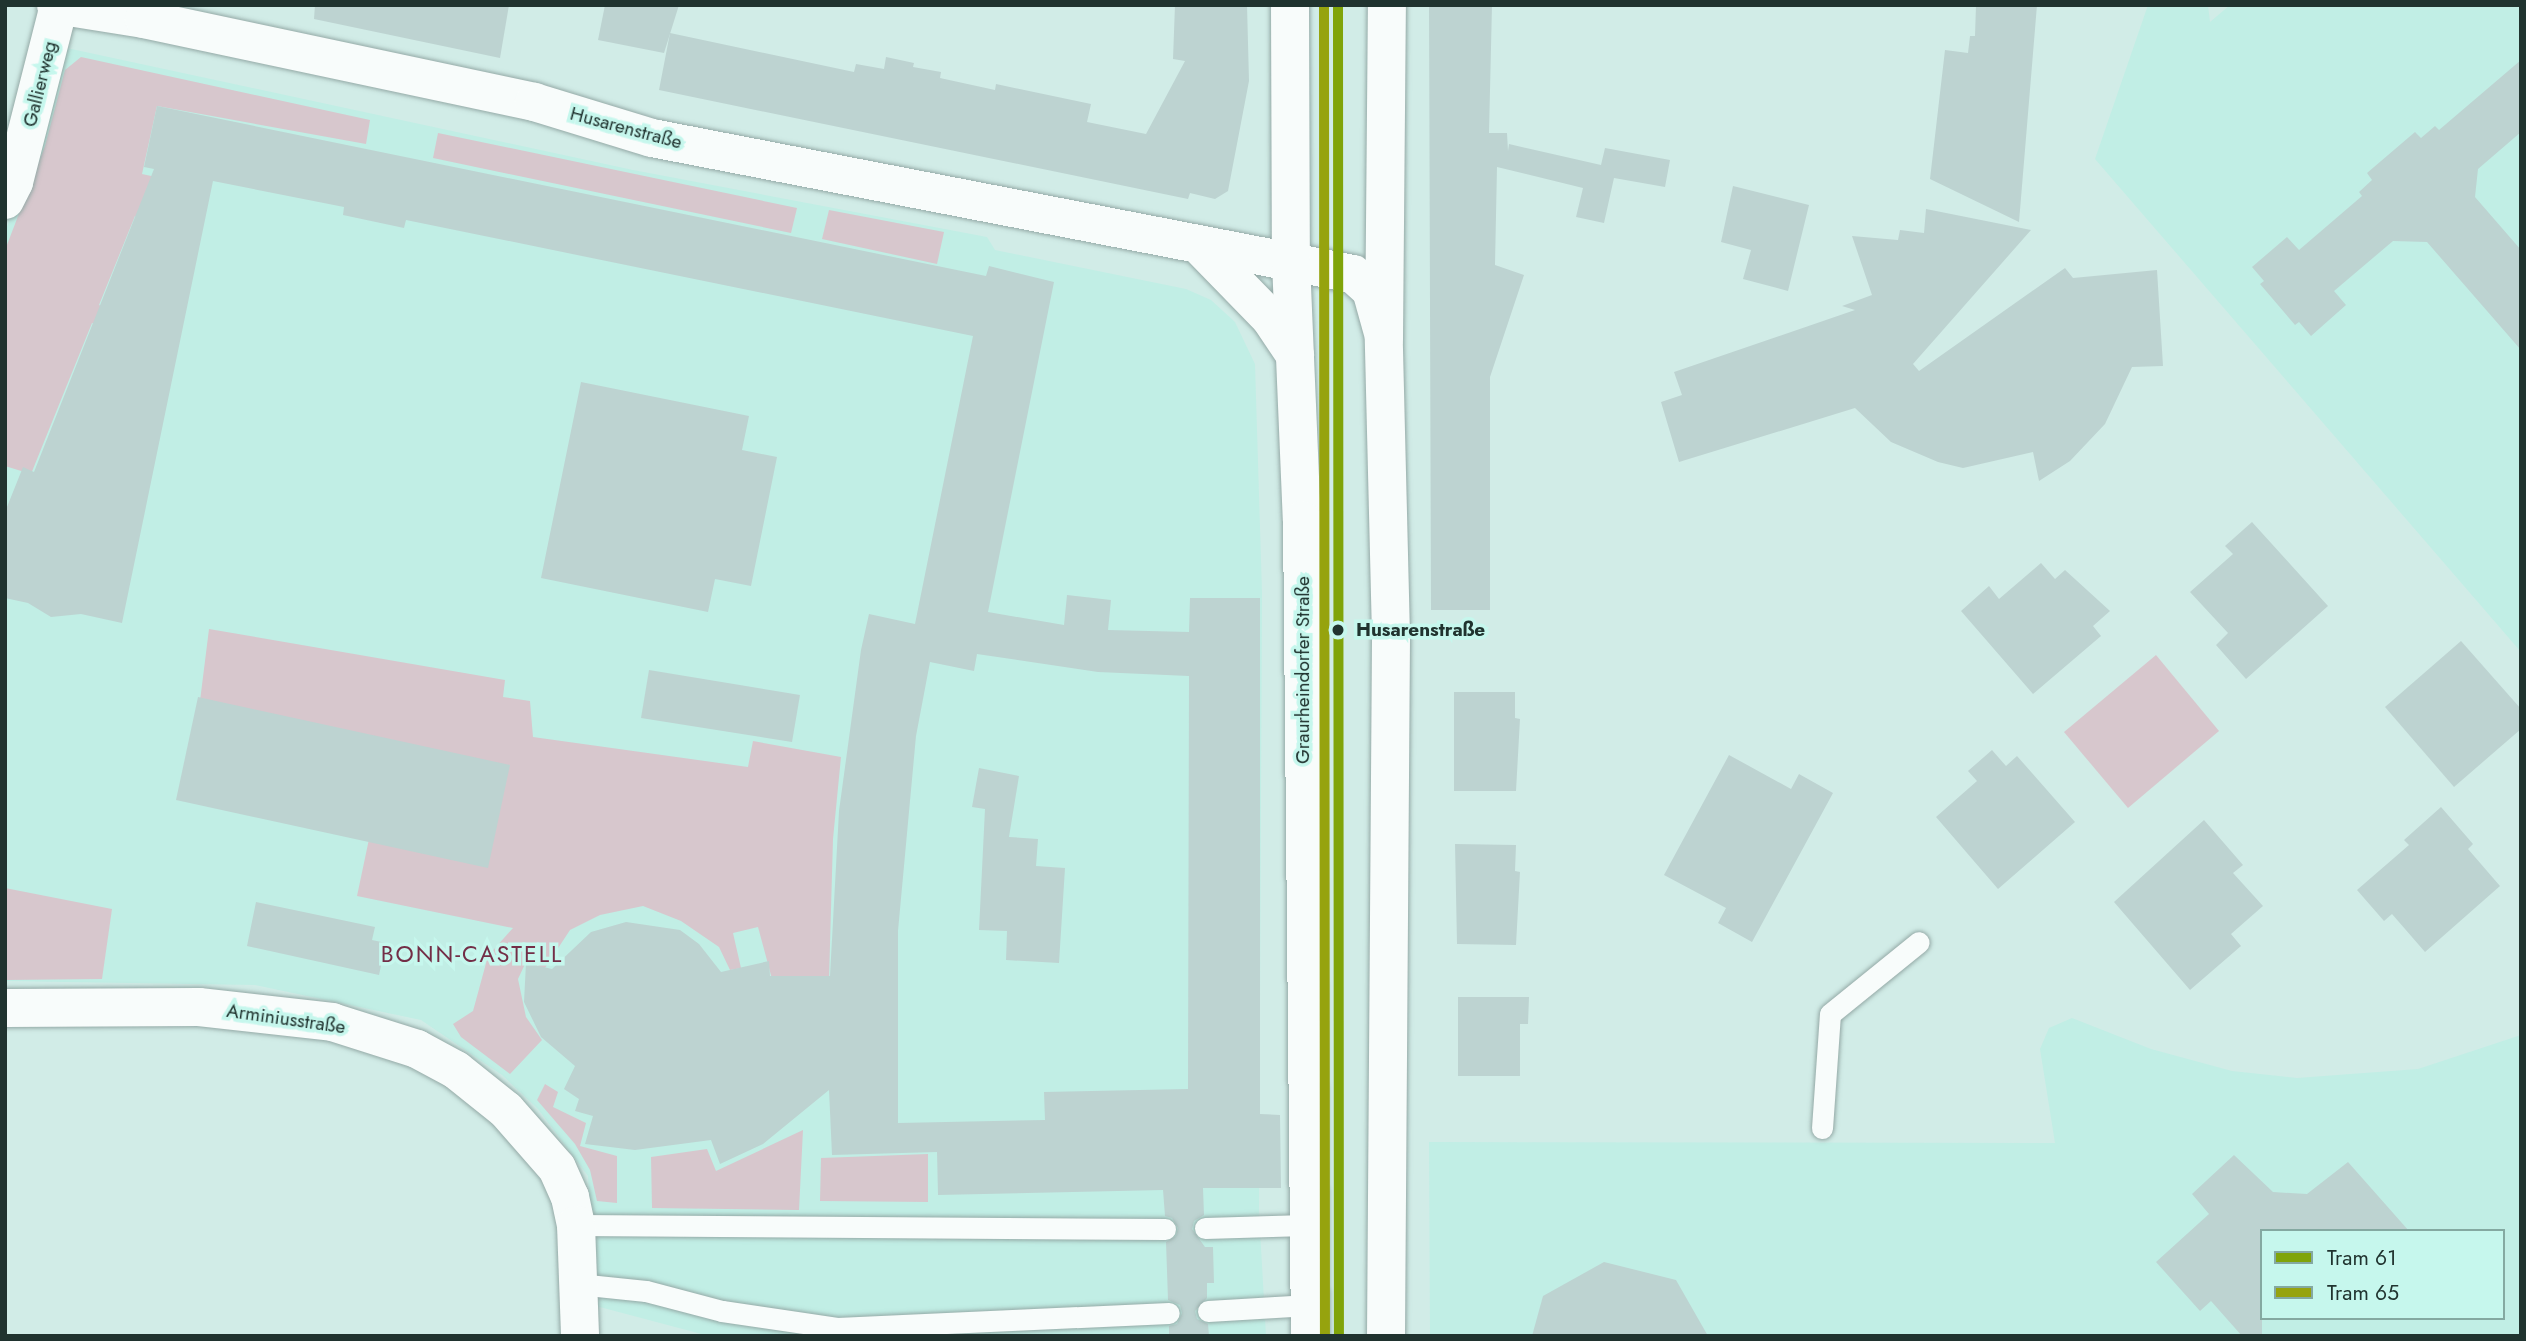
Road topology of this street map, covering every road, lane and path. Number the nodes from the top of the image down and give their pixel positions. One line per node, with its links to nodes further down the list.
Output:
1 (1290, 5): 7 (main road, Graurheindorfer Straße)
2 (1387, 5): 5 (main road)
3 (58, 6): 4 (main road, Gallierweg); 6 (main road, Husarenstraße)
4 (5, 200)
5 (1387, 226): 8 (main road); 9 (main road)
6 (1198, 244): 7 (main road, Husarenstraße); 10 (main road)
7 (1291, 261): 8 (main road, Husarenstraße); 10 (main road, Graurheindorfer Straße)
8 (1353, 274): 9 (main road)
9 (1384, 339): 23 (main road)
10 (1295, 355): 14 (main road, Graurheindorfer Straße)
11 (1919, 942): 13 (lane)
12 (5, 1009): 15 (main road, Arminiusstraße)
13 (1822, 1128)
14 (1306, 1224): 16 (lane); 21 (main road, Graurheindorfer Straße)
15 (576, 1225): 17 (lane); 18 (main road, Arminiusstraße)
16 (1205, 1228)
17 (1165, 1229)
18 (578, 1284): 20 (lane); 22 (main road, Arminiusstraße)
19 (1208, 1311): 21 (lane)
20 (1169, 1312)
21 (1310, 1320)
22 (580, 1336)
23 (1386, 1336)

